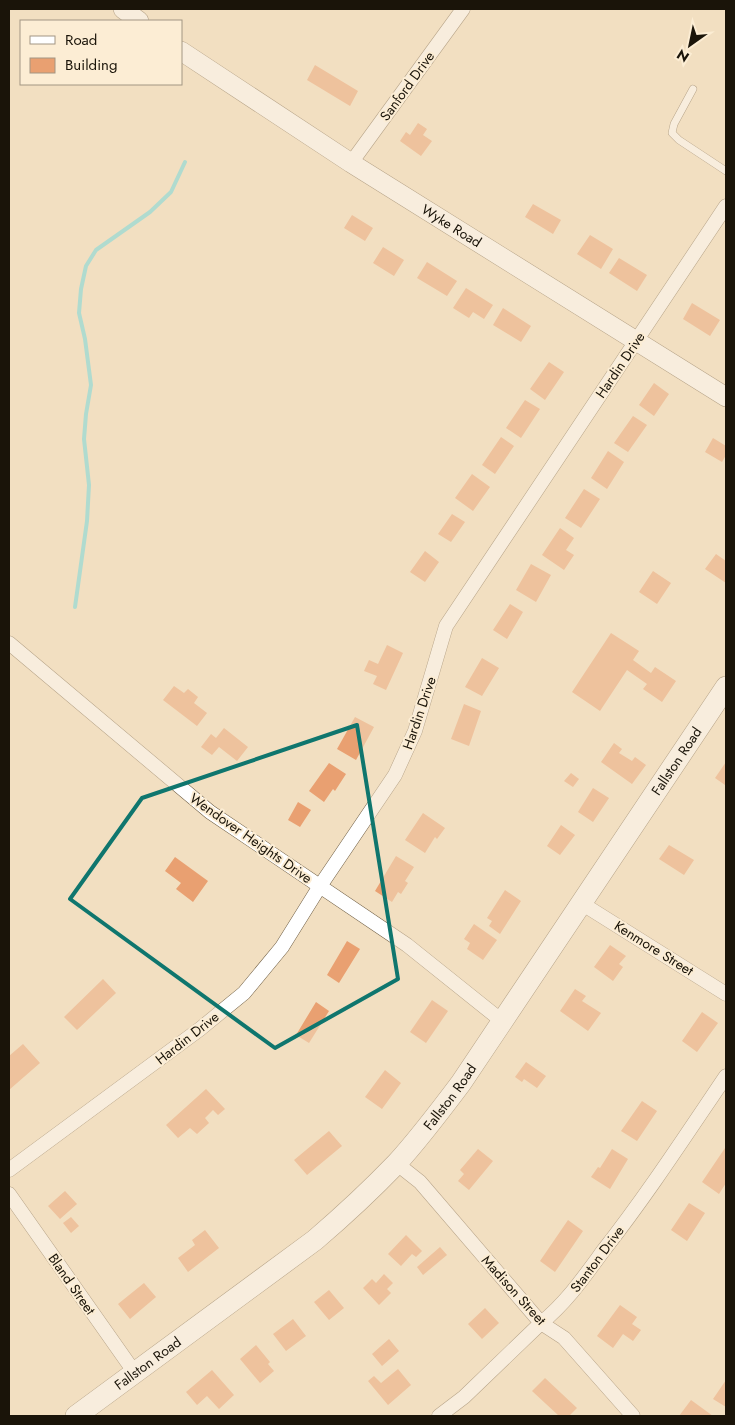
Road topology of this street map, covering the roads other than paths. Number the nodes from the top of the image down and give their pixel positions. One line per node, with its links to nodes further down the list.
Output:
1 (123, 9): 3 (main road)
2 (463, 9): 6 (street, Sanford Drive)
3 (138, 20)
4 (182, 52): 6 (main road, Wyke Road)
5 (693, 89): 7 (lane)
6 (351, 163): 9 (main road, Wyke Road)
7 (726, 171)
8 (726, 206): 9 (street, Hardin Drive)
9 (636, 341): 10 (main road, Wyke Road); 13 (street, Hardin Drive)
10 (726, 397)
11 (9, 643): 13 (street, Wendover Heights Drive)
12 (726, 687): 14 (main road, Fallston Road)
13 (320, 886): 16 (street, Wendover Heights Drive); 19 (street, Hardin Drive)
14 (581, 903): 15 (street, Kenmore Street); 16 (main road, Fallston Road)
15 (726, 994)
16 (502, 1021): 18 (main road, Fallston Road)
17 (726, 1076): 21 (street, Stanton Drive)
18 (396, 1163): 21 (street, Madison Street); 22 (main road, Fallston Road)
19 (9, 1170)
20 (9, 1194): 22 (street, Bland Street)
21 (541, 1323): 24 (street, Stanton Drive); 25 (street, Madison Street)
22 (135, 1373): 23 (main road, Fallston Road)
23 (76, 1416)
24 (439, 1416)
25 (634, 1416)

